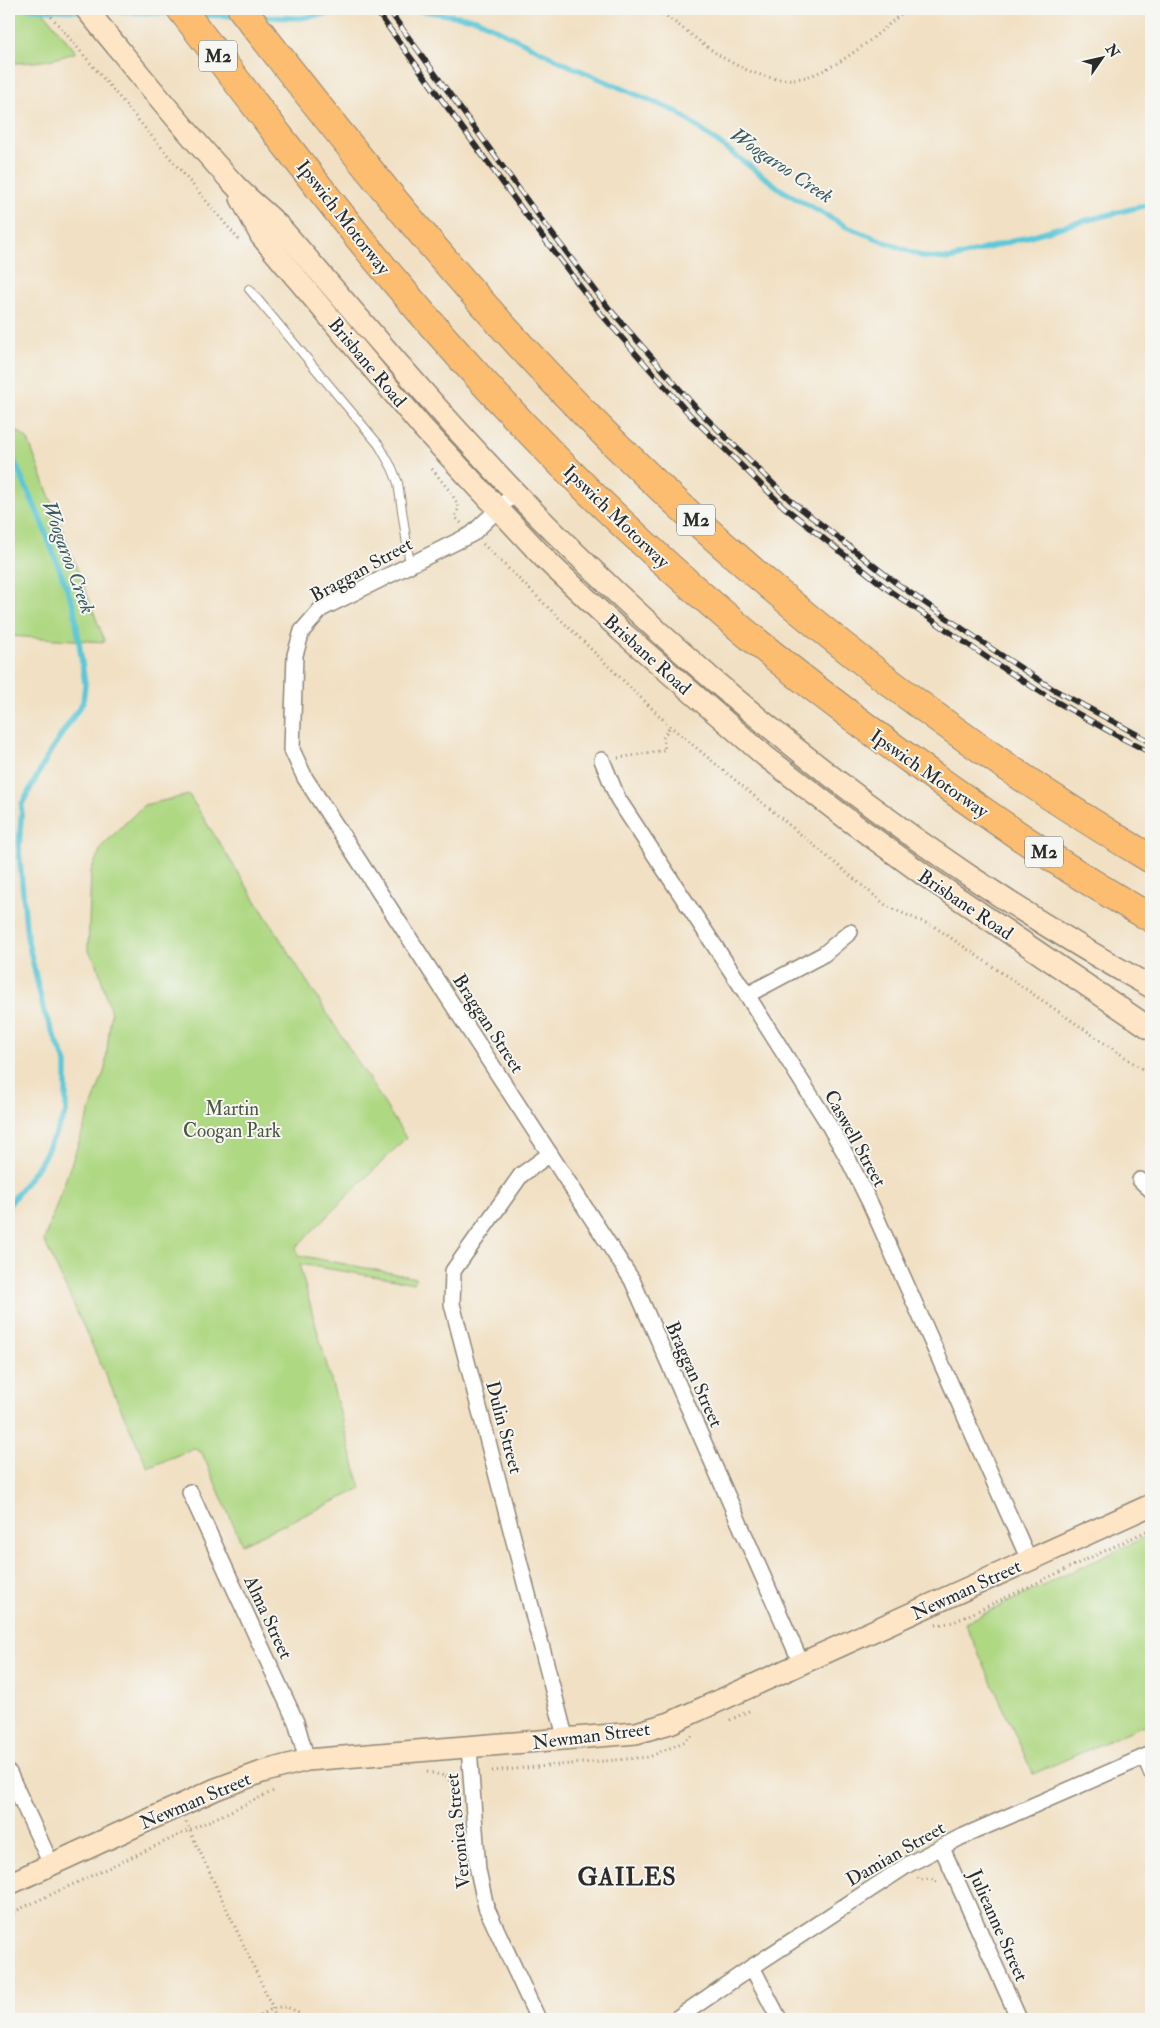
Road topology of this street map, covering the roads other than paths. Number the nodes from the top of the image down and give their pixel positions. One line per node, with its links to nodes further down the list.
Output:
1 (86, 9): 4 (main road, Brisbane Road)
2 (181, 9): 11 (highway, Ipswich Motorway / M2)
3 (242, 9): 10 (highway, M2)
4 (234, 185): 6 (main road, Brisbane Road); 7 (main road, Brisbane Road)
5 (250, 289): 8 (lane)
6 (515, 493): 7 (street, Braggan Street); 13 (main road, Brisbane Road)
7 (498, 510): 8 (street, Braggan Street); 17 (main road, Brisbane Road)
8 (410, 565): 18 (street, Braggan Street)
9 (602, 760): 15 (street, Caswell Street)
10 (1151, 859)
11 (1151, 918)
12 (850, 932): 15 (street)
13 (1114, 966): 14 (main road, Brisbane Road); 16 (main road)
14 (1151, 988)
15 (747, 995): 21 (street, Caswell Street)
16 (1151, 1004)
17 (1151, 1029)
18 (550, 1154): 22 (street, Braggan Street); 23 (street, Dulin Street)
19 (190, 1492): 26 (street, Alma Street)
20 (1151, 1505): 21 (main road, Newman Street)
21 (1029, 1560): 22 (main road, Newman Street)
22 (802, 1665): 23 (main road, Newman Street)
23 (566, 1740): 24 (main road, Newman Street)
24 (469, 1748): 26 (main road, Newman Street); 33 (street, Veronica Street)
25 (1148, 1755): 27 (street); 29 (street, Damian Street)
26 (307, 1760): 30 (main road, Newman Street)
27 (1151, 1772)
28 (9, 1773): 30 (street)
29 (942, 1848): 32 (street, Damian Street); 36 (street, Julieanne Street)
30 (51, 1864): 31 (main road, Newman Street)
31 (9, 1884)
32 (752, 1967): 34 (street, Damian Street); 35 (street)
33 (538, 2019)
34 (676, 2019)
35 (779, 2019)
36 (1019, 2019)

